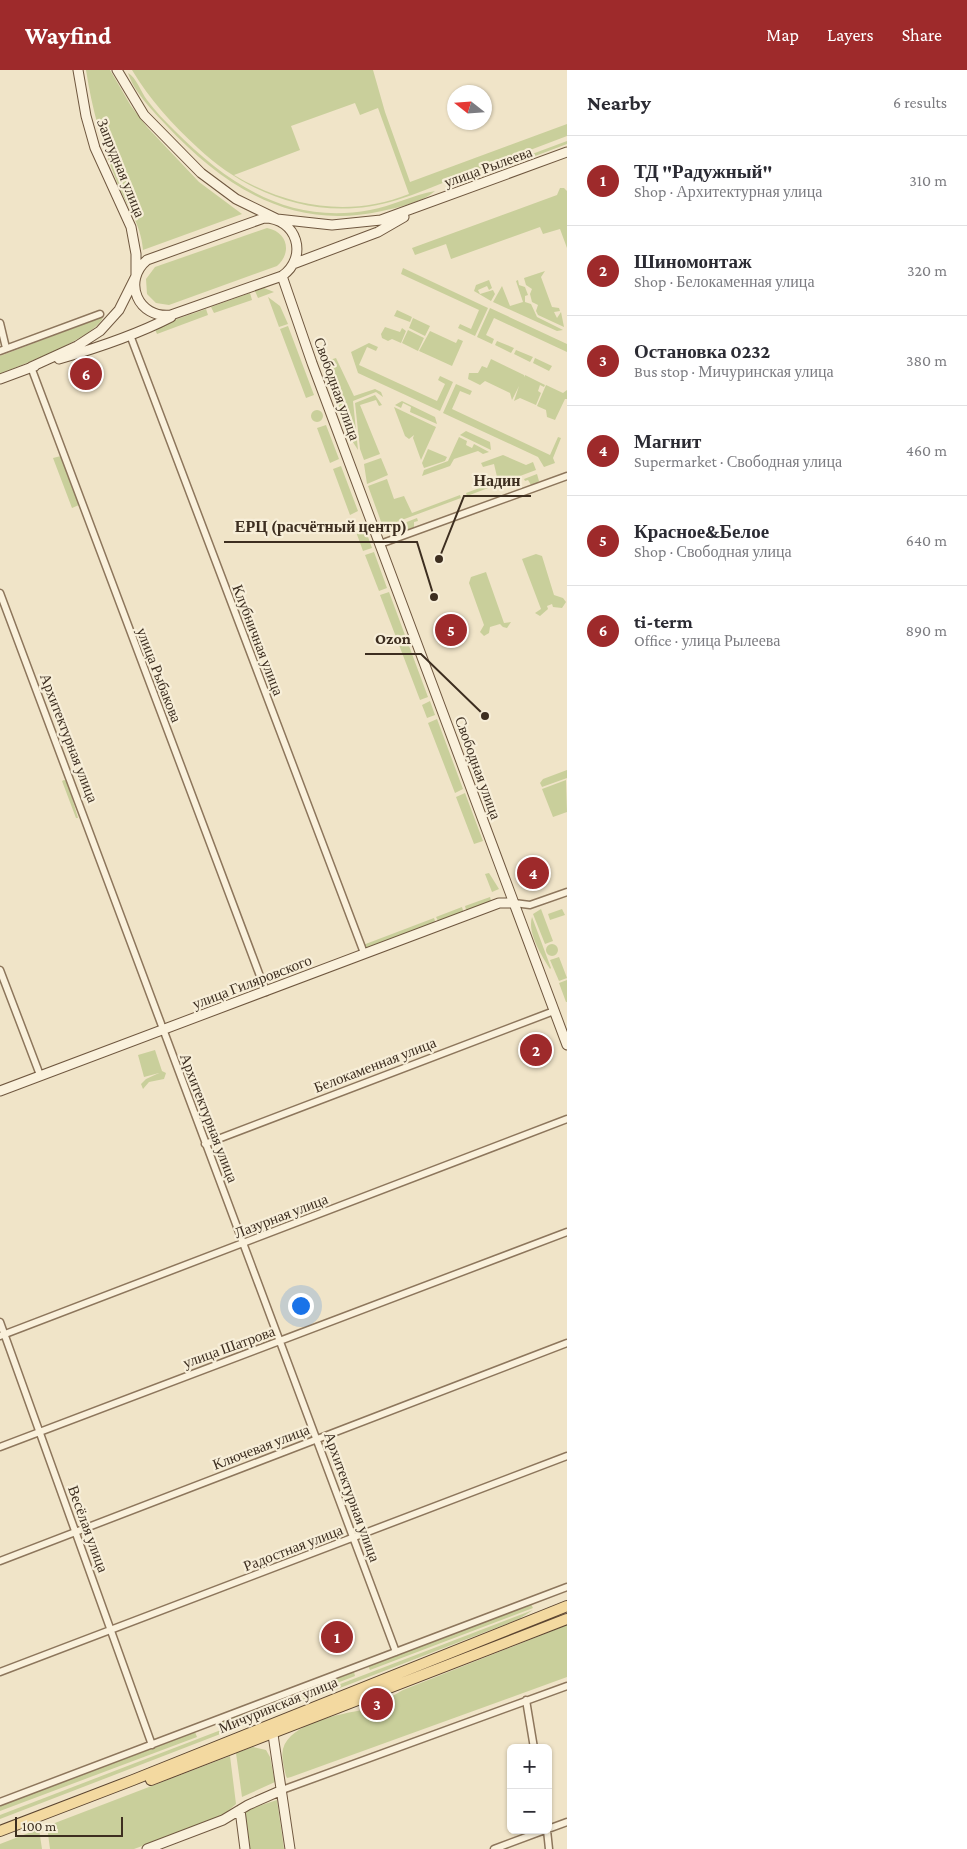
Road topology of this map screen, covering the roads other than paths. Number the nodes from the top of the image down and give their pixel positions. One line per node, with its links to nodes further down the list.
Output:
1 (78, 70): 7 (main road, Запрудная улица)
2 (117, 70): 5 (main road)
3 (567, 152): 4 (main road, улица Рылеева)
4 (419, 207): 5 (main road); 6 (main road)
5 (277, 219): 6 (main road); 7 (main road)
6 (293, 264): 8 (main road)
7 (136, 276): 10 (main road, Запрудная улица); 14 (main road)
8 (282, 276): 10 (main road); 17 (main road, Свободная улица)
9 (100, 314): 13 (street)
10 (177, 314): 12 (main road)
11 (0, 322): 13 (street)
12 (130, 335): 14 (main road); 21 (street, Клубничная улица)
13 (3, 350)
14 (31, 367): 15 (main road); 23 (street, улица Рыбакова)
15 (0, 379)
16 (567, 476): 17 (street)
17 (380, 544): 20 (main road, Свободная улица)
18 (0, 593): 25 (street, Архитектурная улица)
19 (567, 892): 20 (street)
20 (514, 903): 21 (main road, улица Гиляровского); 24 (main road, Свободная улица)
21 (364, 953): 23 (main road, улица Гиляровского)
22 (0, 970): 27 (street)
23 (266, 992): 25 (main road, улица Гиляровского)
24 (554, 1011): 26 (main road, Свободная улица); 30 (street, Белокаменная улица)
25 (163, 1030): 27 (main road, улица Гиляровского); 30 (street, Архитектурная улица)
26 (567, 1045)
27 (40, 1075): 28 (main road, улица Гиляровского)
28 (0, 1090)
29 (567, 1119): 32 (street, Лазурная улица)
30 (205, 1144): 32 (street, Архитектурная улица)
31 (567, 1232): 35 (street, улица Шатрова)
32 (243, 1242): 34 (street, Лазурная улица); 35 (street, Архитектурная улица)
33 (0, 1322): 34 (street, Весёлая улица)
34 (2, 1335): 37 (street, Весёлая улица)
35 (280, 1341): 37 (street, улица Шатрова); 38 (street, Архитектурная улица)
36 (567, 1344): 38 (street, Ключевая улица)
37 (40, 1432): 39 (street, улица Шатрова); 41 (street, Весёлая улица)
38 (317, 1439): 41 (street, Ключевая улица); 42 (street, Архитектурная улица)
39 (0, 1447)
40 (567, 1456): 42 (street, Радостная улица)
41 (76, 1533): 43 (street, Ключевая улица); 47 (street, Весёлая улица)
42 (354, 1538): 47 (street, Радостная улица); 48 (street, Архитектурная улица)
43 (0, 1561)
44 (567, 1587): 48 (street)
45 (567, 1606): 52 (main road, Мичуринская улица)
46 (567, 1619): 52 (main road, Мичуринская улица)
47 (112, 1630): 49 (street, Радостная улица); 54 (street, Весёлая улица)
48 (396, 1652): 54 (street)
49 (0, 1672)
50 (567, 1686): 51 (street)
51 (526, 1700): 53 (street); 55 (street)
52 (272, 1729): 55 (main road); 60 (main road, Мичуринская улица); 63 (main road, Мичуринская улица)
53 (533, 1744)
54 (152, 1745): 56 (street)
55 (282, 1790): 57 (main road); 66 (main road)
56 (0, 1802)
57 (240, 1810): 64 (main road); 65 (main road)
58 (567, 1822): 59 (street)
59 (552, 1828)
60 (0, 1831)
61 (536, 1834): 67 (street)
62 (547, 1834): 68 (street)
63 (0, 1837)
64 (147, 1849)
65 (245, 1849)
66 (290, 1849)
67 (494, 1849)
68 (549, 1849)

